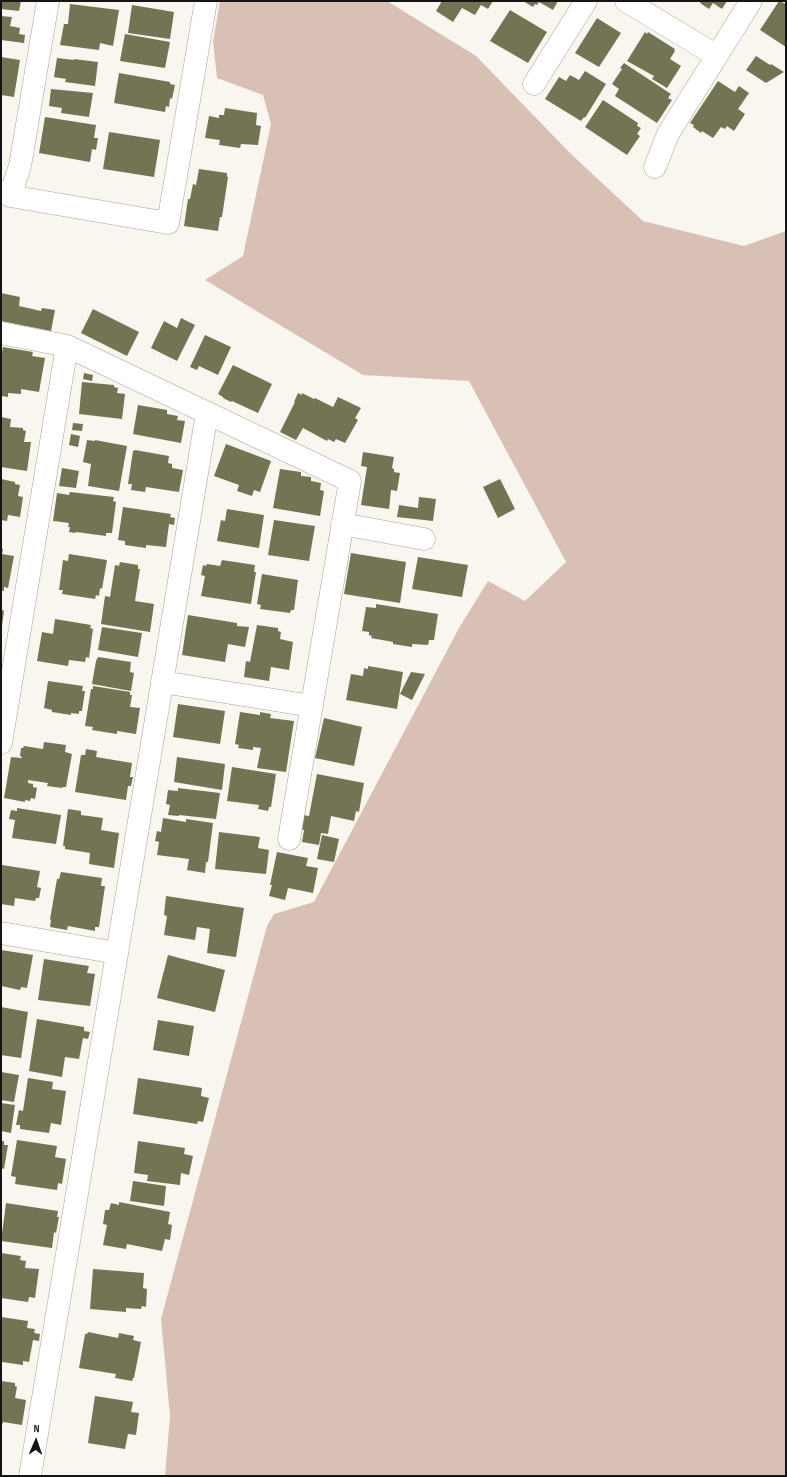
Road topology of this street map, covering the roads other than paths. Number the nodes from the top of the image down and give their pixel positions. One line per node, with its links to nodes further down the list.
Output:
1 (48, 1): 9 (street)
2 (206, 1): 9 (street)
3 (586, 1): 7 (street)
4 (626, 1): 6 (street)
5 (751, 1): 6 (street)
6 (717, 56): 8 (street)
7 (534, 84)
8 (655, 167)
9 (5, 194)
10 (1, 333): 11 (street)
11 (67, 346): 12 (street); 17 (street)
12 (207, 413): 13 (street); 15 (street)
13 (342, 524): 14 (street); 16 (street)
14 (424, 539)
15 (162, 682): 16 (street); 20 (street)
16 (312, 706): 18 (street)
17 (1, 743)
18 (289, 839)
19 (1, 933): 20 (street)
20 (117, 953): 21 (street)
21 (30, 1476)

